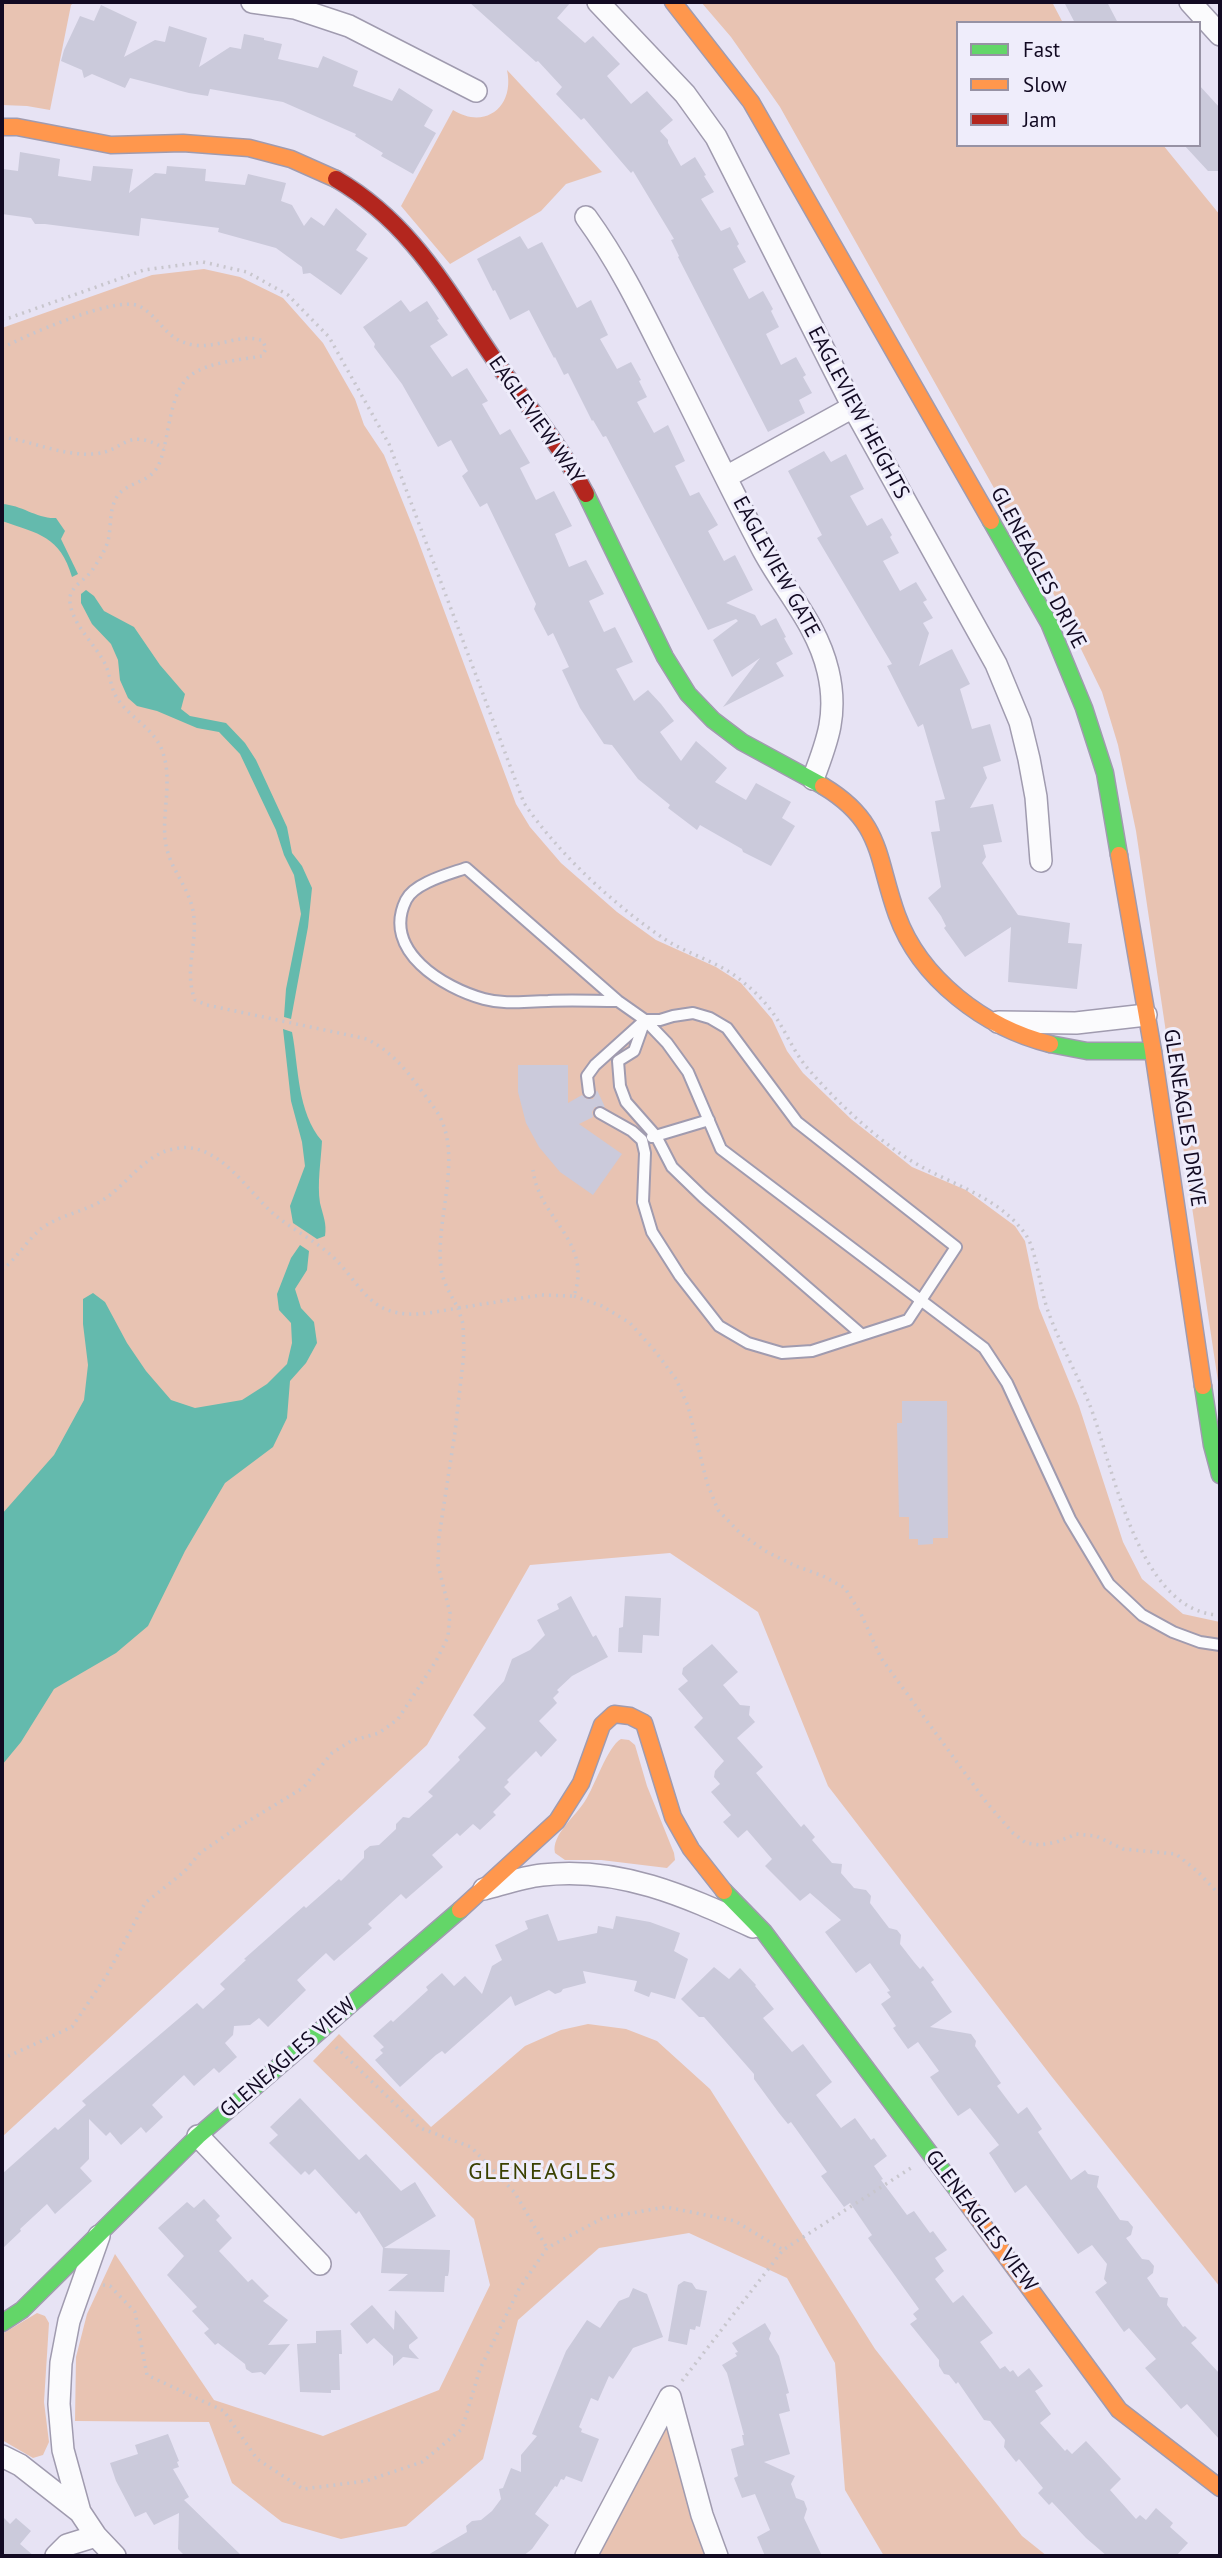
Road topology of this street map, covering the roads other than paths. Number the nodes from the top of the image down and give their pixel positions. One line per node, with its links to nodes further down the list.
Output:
1 (252, 2): 6 (street)
2 (598, 2): 9 (street, EAGLEVIEW HEIGHTS)
3 (673, 2): 14 (street, GLENEAGLES DRIVE)
4 (1190, 2): 5 (street)
5 (1220, 35)
6 (476, 91)
7 (2, 127): 11 (street, EAGLEVIEW WAY)
8 (586, 217): 10 (street, EAGLEVIEW GATE)
9 (853, 407): 10 (street, EAGLEVIEW GATE); 12 (street, EAGLEVIEW HEIGHTS)
10 (726, 477): 11 (street, EAGLEVIEW GATE)
11 (813, 779): 16 (street, EAGLEVIEW WAY)
12 (1041, 861)
13 (618, 1002): 13 (lane); 15 (lane)
14 (1146, 1015): 16 (street); 17 (street, GLENEAGLES DRIVE)
15 (645, 1020): 18 (lane); 20 (lane); 21 (lane); 23 (lane)
16 (997, 1022): 17 (street, EAGLEVIEW WAY)
17 (1153, 1051): 25 (street, GLENEAGLES DRIVE)
18 (589, 1092)
19 (600, 1113): 22 (lane)
20 (709, 1120): 21 (lane); 23 (lane)
21 (656, 1136): 22 (lane); 24 (lane)
22 (642, 1140): 24 (lane)
23 (921, 1300): 24 (lane); 26 (lane)
24 (862, 1334)
25 (1220, 1475)
26 (1220, 1644)
27 (484, 1889): 28 (street, GLENEAGLES VIEW); 28 (street, GLENEAGLES VIEW); 29 (street, GLENEAGLES VIEW)
28 (764, 1932): 34 (street, GLENEAGLES VIEW)
29 (198, 2136): 30 (street, GLENEAGLES VIEW); 31 (street)
30 (99, 2235): 32 (street, GLENEAGLES VIEW); 35 (street, GLENEAGLES VIEW)
31 (320, 2264)
32 (2, 2323)
33 (2, 2456): 35 (street, GLENEAGLES VIEW)
34 (1220, 2488)
35 (80, 2512): 36 (street, GLENEAGLES VIEW)
36 (96, 2536): 37 (street); 38 (street); 39 (street, GLENEAGLES VIEW)
37 (56, 2556)
38 (85, 2556)
39 (115, 2556)
40 (586, 2556): 41 (street)
41 (717, 2556)

